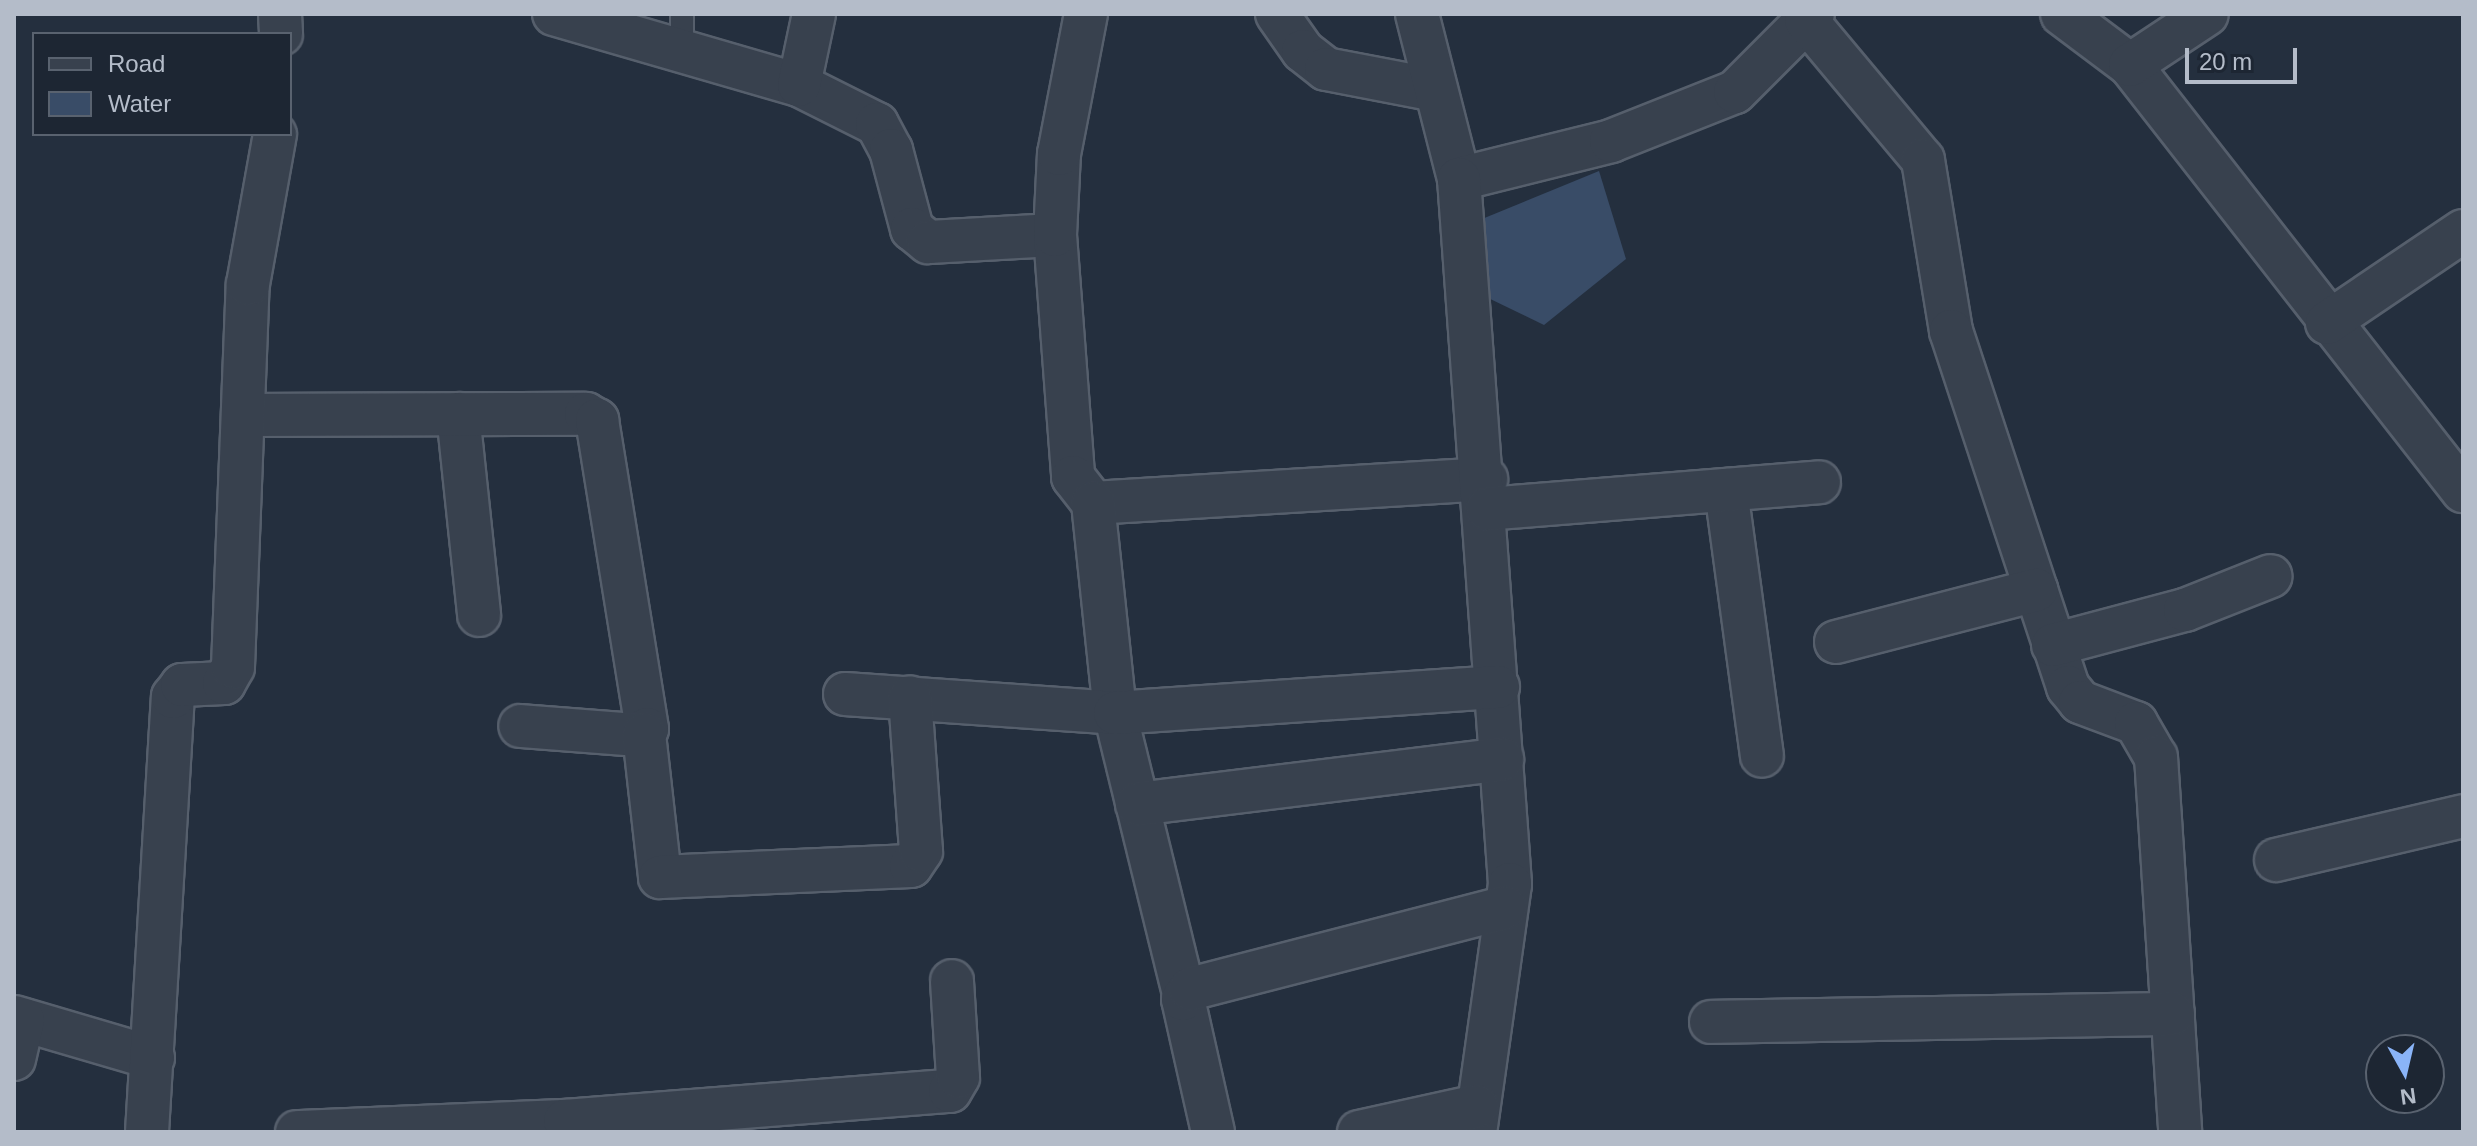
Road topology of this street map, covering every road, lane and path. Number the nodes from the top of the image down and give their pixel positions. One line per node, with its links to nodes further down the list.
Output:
1 (554, 14): 9 (street)
2 (814, 14): 11 (street)
3 (1086, 14): 16 (street)
4 (1277, 14): 12 (street)
5 (1417, 14): 12 (street)
6 (2062, 14): 10 (street)
7 (2207, 14): 10 (street)
8 (1810, 17): 14 (street); 26 (street)
9 (682, 30): 11 (street)
10 (2130, 65): 17 (street)
11 (799, 85): 16 (street)
12 (1435, 90): 14 (street)
13 (275, 136): 19 (street)
14 (1459, 179): 23 (street)
15 (2463, 231): 17 (street)
16 (1055, 235): 24 (street)
17 (2327, 323): 22 (street)
18 (458, 414): 19 (street); 27 (street); 35 (street)
19 (243, 415): 47 (street)
20 (1819, 482): 21 (street)
21 (1726, 490): 23 (street); 36 (street)
22 (2463, 491)
23 (1486, 494): 24 (street); 30 (street)
24 (1093, 503): 33 (street)
25 (2271, 576): 29 (street)
26 (2036, 590): 28 (street); 29 (street)
27 (479, 615)
28 (1836, 642)
29 (2053, 645): 44 (street)
30 (1498, 687): 33 (street); 37 (street)
31 (845, 694): 32 (street)
32 (910, 697): 33 (street); 35 (street)
33 (1115, 713): 38 (street)
34 (520, 726): 35 (street)
35 (644, 734)
36 (1762, 756)
37 (1502, 759): 38 (street); 41 (street)
38 (1137, 804): 43 (street)
39 (2463, 816): 40 (street)
40 (2276, 860)
41 (1506, 907): 43 (street); 49 (street)
42 (952, 981): 51 (street)
43 (1184, 994): 52 (street)
44 (2173, 1014): 46 (street); 54 (street)
45 (19, 1018): 47 (street); 48 (street)
46 (1711, 1022)
47 (153, 1058): 50 (street)
48 (14, 1059)
49 (1476, 1119): 53 (street)
50 (147, 1132)
51 (297, 1132)
52 (1213, 1132)
53 (1359, 1132)
54 (2180, 1132)

